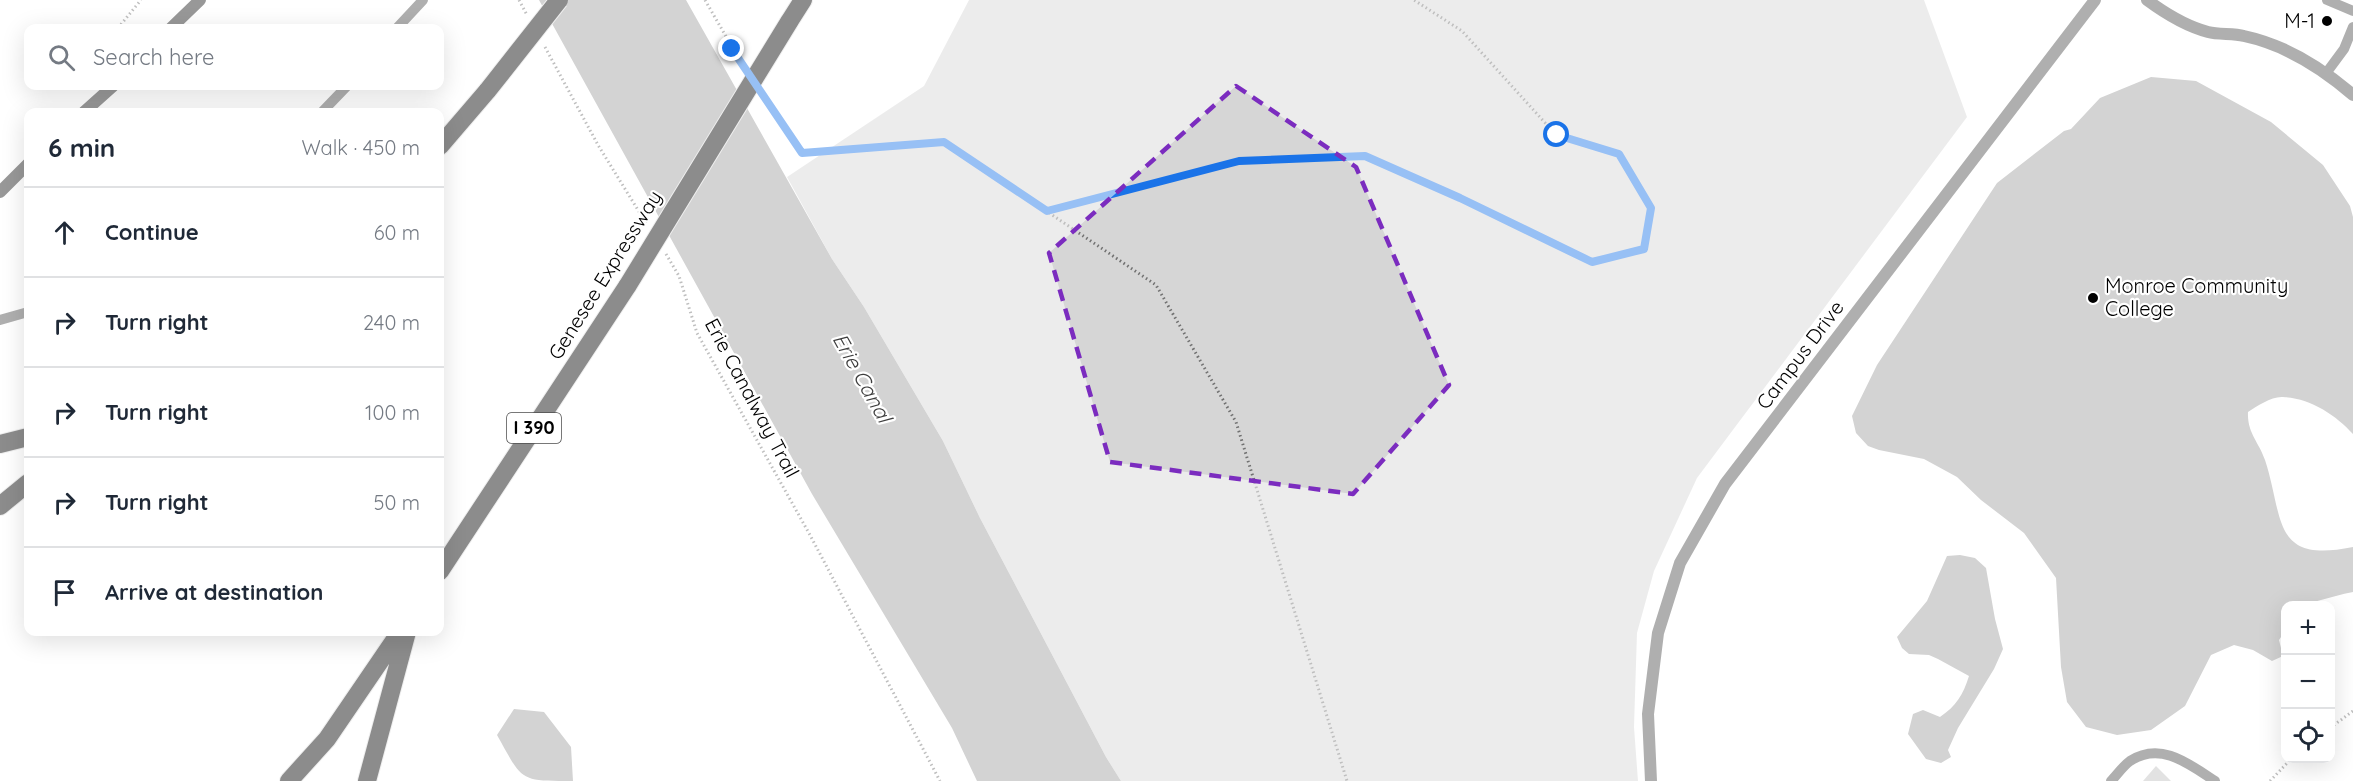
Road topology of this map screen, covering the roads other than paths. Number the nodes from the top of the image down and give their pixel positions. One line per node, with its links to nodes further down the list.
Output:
1 (200, 0): 9 (street)
2 (423, 0): 10 (lane)
3 (559, 0): 18 (highway, bridge)
4 (803, 0): 27 (highway, Genesee Expressway / I 390, bridge)
5 (2095, 0): 32 (street, Campus Drive)
6 (2147, 0): 12 (street)
7 (2327, 0): 8 (lane)
8 (2353, 11)
9 (175, 24)
10 (401, 24)
11 (2353, 27): 12 (lane)
12 (2326, 72): 15 (street)
13 (109, 90): 16 (street)
14 (343, 90): 17 (lane)
15 (2353, 95)
16 (88, 108)
17 (326, 108)
18 (444, 141)
19 (24, 168): 20 (street)
20 (0, 192)
21 (24, 313): 22 (lane)
22 (0, 320)
23 (24, 438): 24 (highway)
24 (0, 444)
25 (24, 486): 26 (highway)
26 (0, 506)
27 (444, 565)
28 (396, 636): 30 (highway)
29 (406, 636): 31 (highway)
30 (289, 781)
31 (367, 781)
32 (1651, 781)
33 (2111, 781): 34 (lane)
34 (2215, 781)

